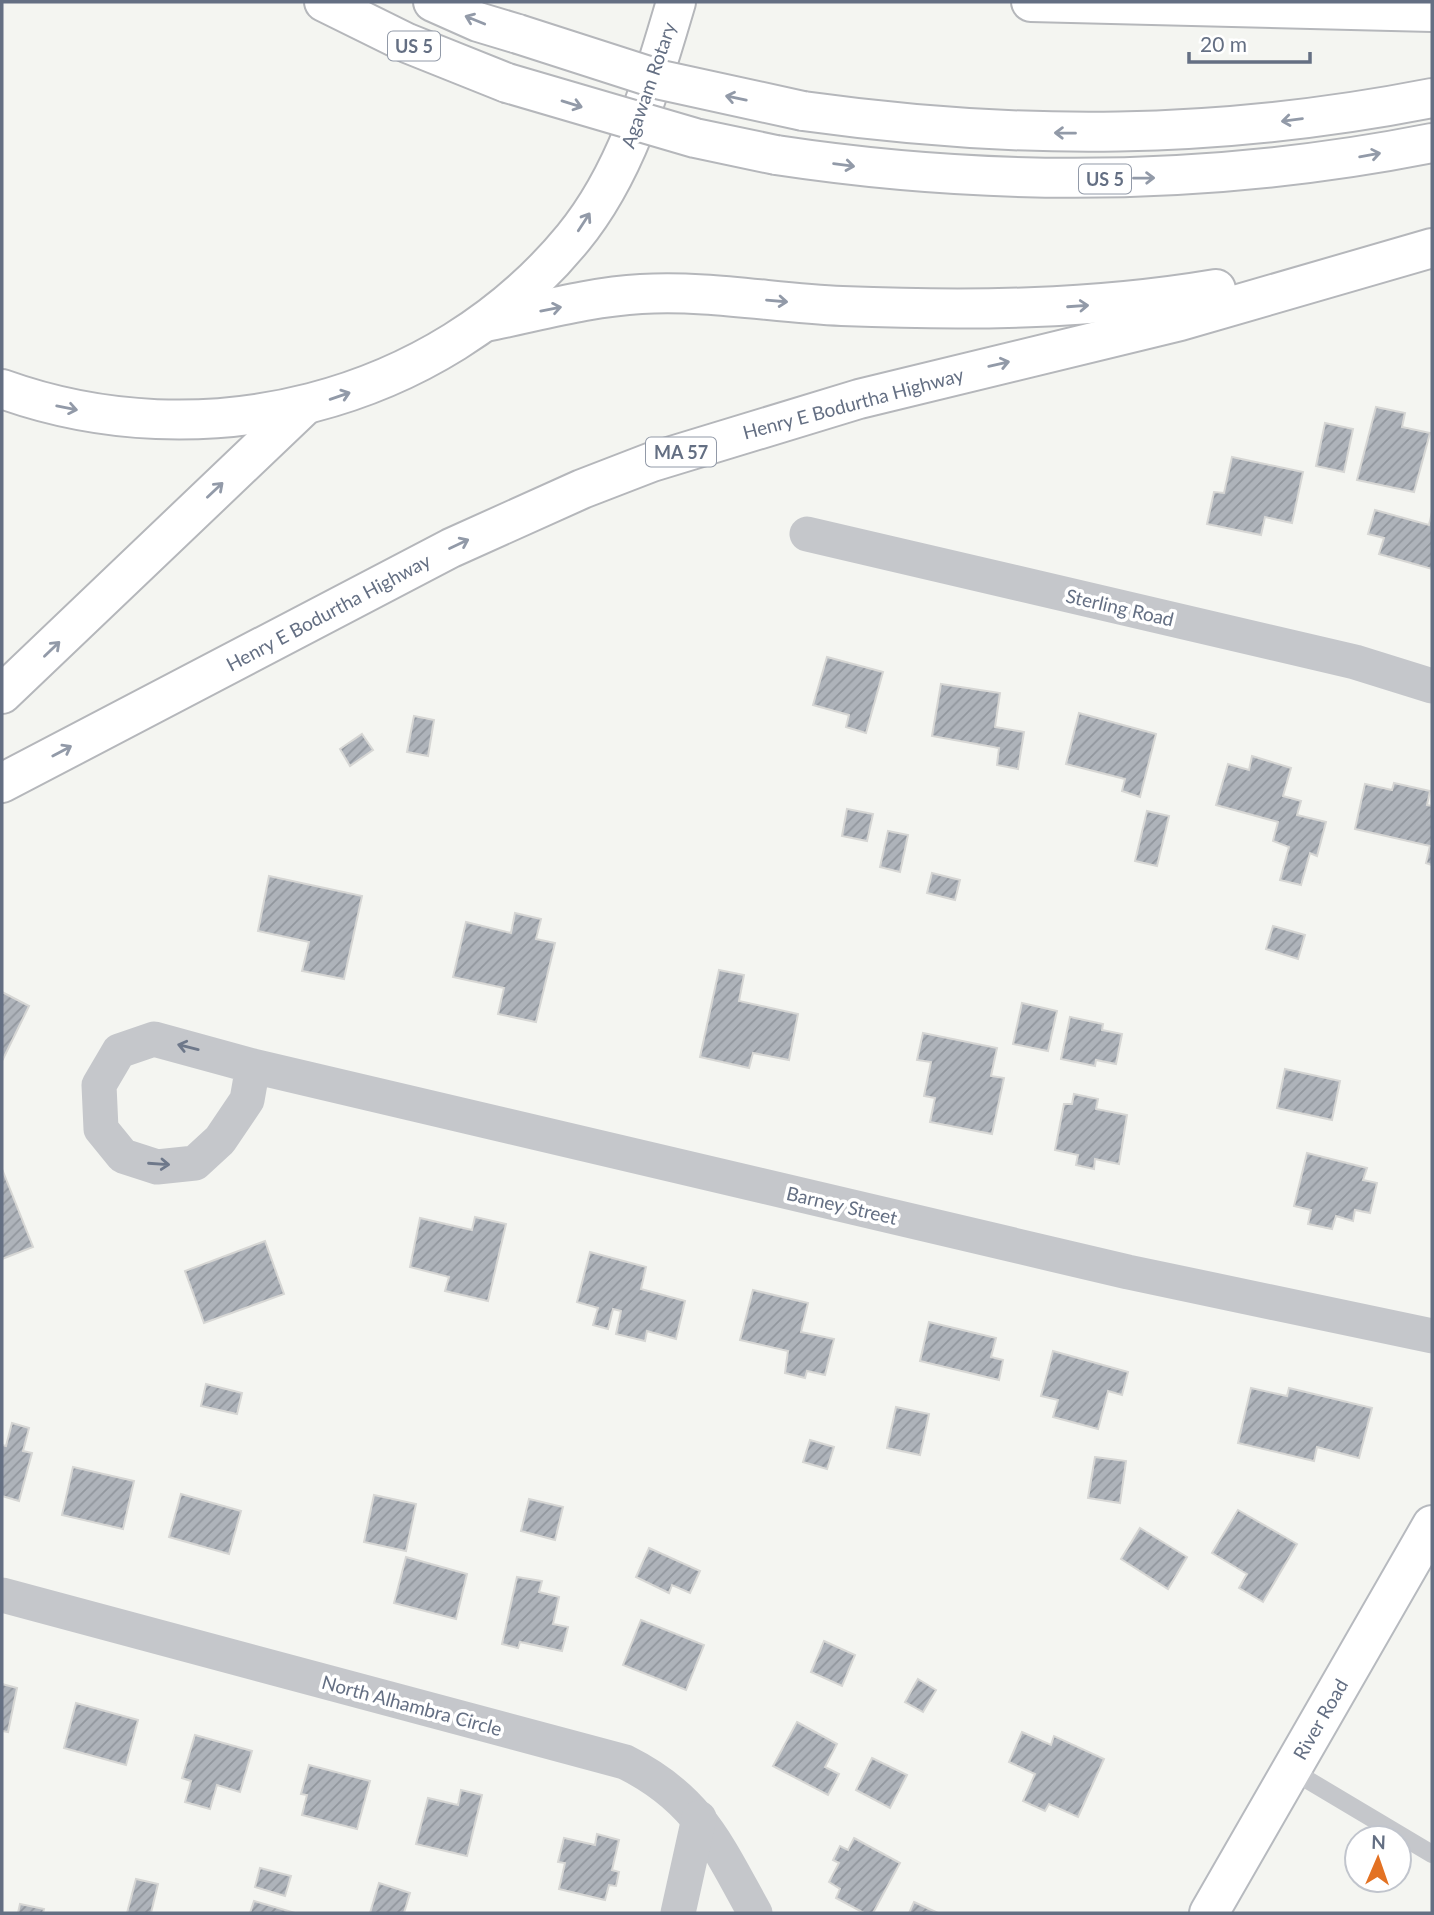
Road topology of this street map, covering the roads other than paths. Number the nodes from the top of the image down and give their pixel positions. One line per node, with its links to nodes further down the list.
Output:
1 (324, 2): 7 (main road, US 5, one-way to 7, bridge)
2 (433, 2): 6 (main road, US 5, one-way to 2, bridge)
3 (676, 2): 9 (main road, Agawam Rotary, one-way to 3)
4 (1031, 2): 5 (main road)
5 (1432, 12)
6 (1432, 98)
7 (1432, 143)
8 (1422, 252): 9 (main road, one-way to 8); 15 (main road, Henry E Bodurtha Highway / MA 57, one-way to 8)
9 (485, 322): 11 (main road, Agawam Rotary, one-way to 9)
10 (2, 389): 11 (main road, Agawam Rotary, one-way to 11)
11 (303, 407): 14 (main road, one-way to 11)
12 (807, 534): 13 (street, Sterling Road)
13 (1432, 686)
14 (2, 694)
15 (2, 783)
16 (253, 1066): 16 (street, Barney Street, one-way to 16); 17 (street, Barney Street)
17 (1432, 1336)
18 (1432, 1525): 20 (main road, River Road)
19 (2, 1595): 21 (street, North Alhambra Circle)
20 (1291, 1770): 22 (lane); 25 (main road, River Road)
21 (699, 1818): 23 (street); 24 (street, North Alhambra Circle)
22 (1432, 1854)
23 (678, 1913)
24 (755, 1913)
25 (1209, 1913)

